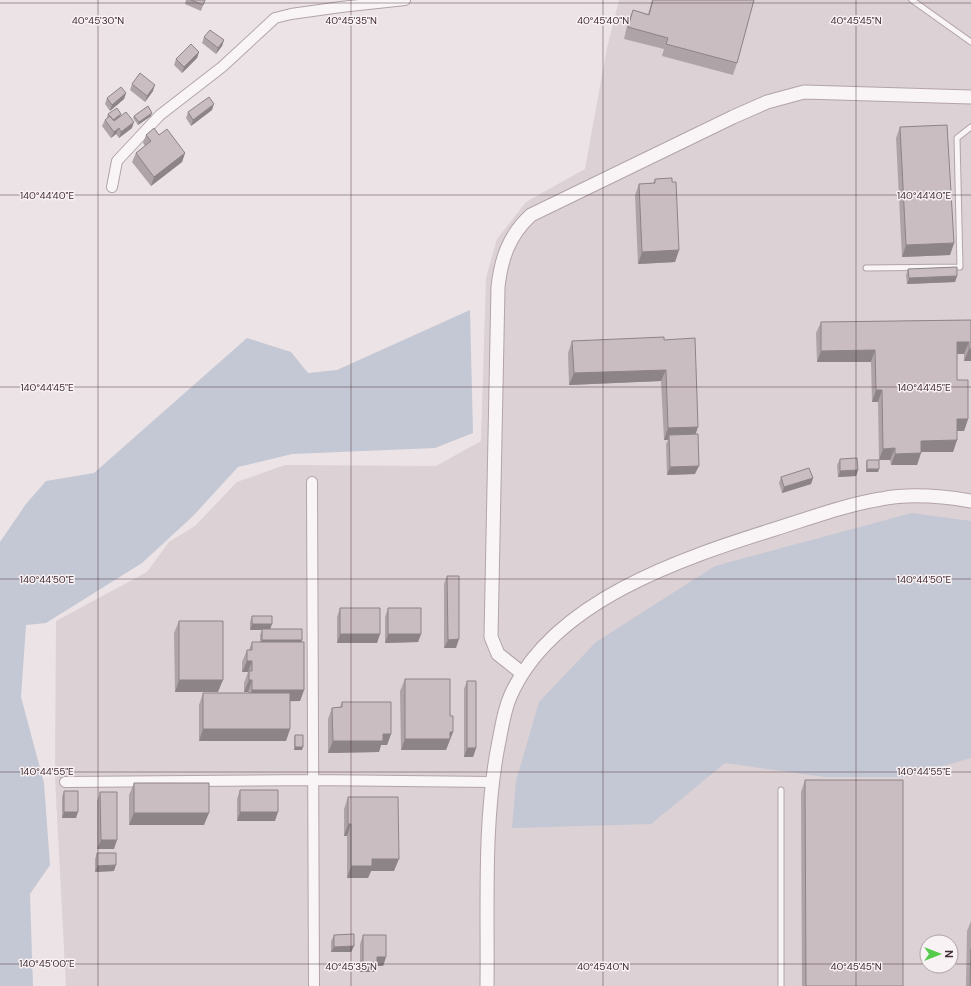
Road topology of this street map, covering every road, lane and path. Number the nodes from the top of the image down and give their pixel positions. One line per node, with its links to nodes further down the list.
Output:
1 (405, 0): 6 (street)
2 (912, 0): 3 (lane)
3 (971, 42)
4 (971, 97): 10 (street)
5 (971, 127): 7 (lane)
6 (112, 187)
7 (866, 268)
8 (312, 482): 11 (street)
9 (971, 501): 10 (street)
10 (522, 673): 13 (street)
11 (312, 780): 12 (street); 13 (street); 15 (street)
12 (65, 782)
13 (492, 782): 16 (street)
14 (781, 790): 17 (lane)
15 (314, 986)
16 (487, 986)
17 (781, 986)

